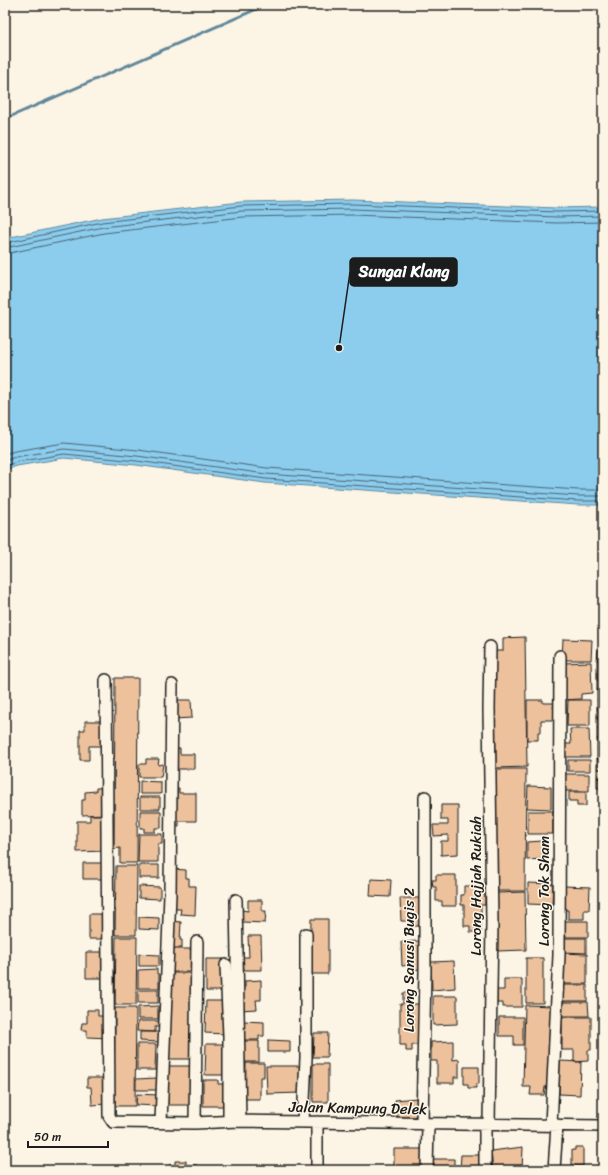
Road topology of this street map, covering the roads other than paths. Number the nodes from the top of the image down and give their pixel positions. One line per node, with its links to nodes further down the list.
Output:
1 (490, 647): 16 (street, Lorong Hajjah Rukiah)
2 (560, 656): 17 (street, Lorong Tok Sham)
3 (106, 680): 11 (street, Jalan Kampung Delek)
4 (172, 685): 11 (street)
5 (425, 798): 15 (street, Lorong Sanusi Bugis 2)
6 (236, 900): 10 (street)
7 (306, 934): 12 (street)
8 (197, 942): 14 (street)
9 (226, 965): 10 (street)
10 (235, 1121): 12 (street, Jalan Kampung Delek); 14 (street, Jalan Kampung Delek)
11 (161, 1122): 14 (street, Jalan Kampung Delek)
12 (303, 1122): 13 (street, Jalan Kampung Delek)
13 (317, 1122): 15 (street, Jalan Kampung Delek); 19 (street)
14 (195, 1123)
15 (425, 1124): 16 (street, Jalan Kampung Delek); 20 (street, Lorong Sanusi Bugis 2)
16 (487, 1124): 17 (street, Jalan Kampung Delek); 21 (street, Lorong Hajjah Rukiah)
17 (554, 1125): 18 (street, Jalan Kampung Delek); 22 (street, Lorong Tok Sham)
18 (603, 1126)
19 (317, 1170)
20 (427, 1170)
21 (485, 1170)
22 (554, 1170)

